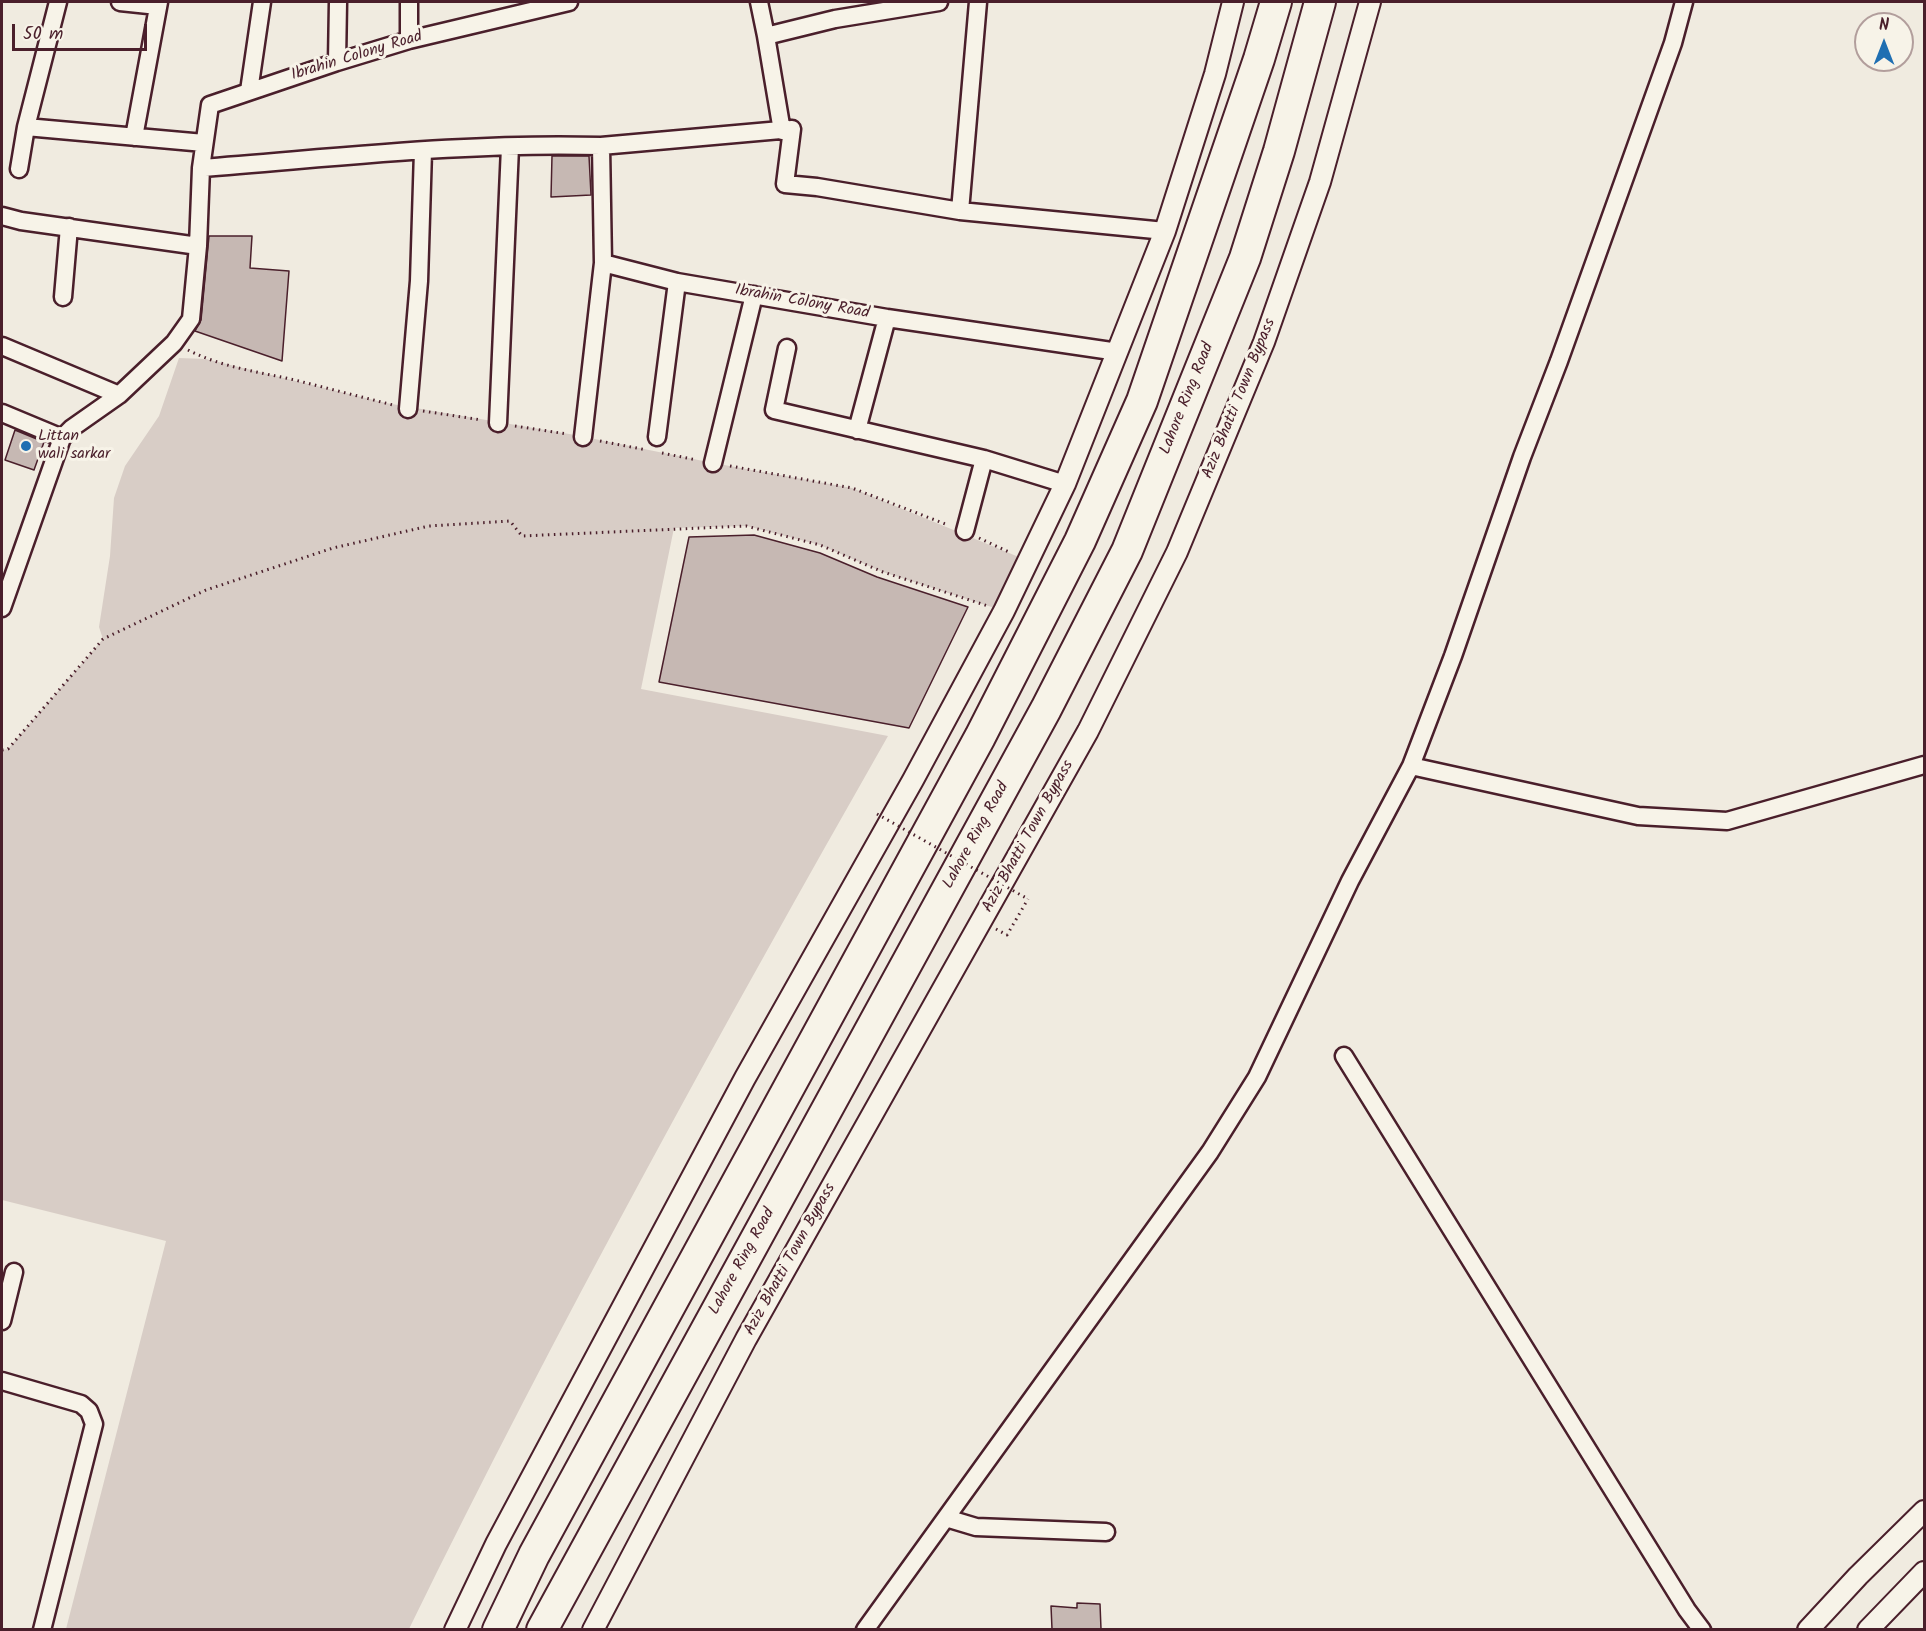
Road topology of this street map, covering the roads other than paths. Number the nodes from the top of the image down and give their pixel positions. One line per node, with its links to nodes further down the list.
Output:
1 (58, 2): 21 (street)
2 (120, 2): 16 (street)
3 (262, 2): 20 (street)
4 (339, 2): 19 (street)
5 (409, 2): 18 (street)
6 (569, 2): 18 (street, Ibrahin Colony Road)
7 (759, 2): 17 (street)
8 (939, 2): 15 (street)
9 (978, 2): 30 (street)
10 (1233, 2): 33 (street)
11 (1276, 2): 69 (highway)
12 (1320, 2): 70 (highway, Lahore Ring Road)
13 (1370, 2): 71 (street, Aziz Bhatti Town Bypass)
14 (1684, 2): 57 (street)
15 (918, 3): 17 (street)
16 (159, 4): 23 (street)
17 (766, 36): 22 (street)
18 (409, 40): 19 (street, Ibrahin Colony Road)
19 (338, 62): 20 (street, Ibrahin Colony Road)
20 (249, 91): 24 (street, Ibrahin Colony Road)
21 (26, 127): 23 (street); 29 (street)
22 (782, 131): 25 (street); 30 (street)
23 (134, 137): 24 (street)
24 (204, 143): 28 (street, Ibrahin Colony Road)
25 (601, 146): 26 (street); 35 (street)
26 (510, 147): 27 (street); 46 (street)
27 (423, 151): 28 (street); 44 (street)
28 (201, 168): 34 (street, Ibrahin Colony Road)
29 (19, 169)
30 (960, 211): 33 (street)
31 (2, 216): 32 (street)
32 (69, 226): 34 (street); 38 (street)
33 (1165, 231): 42 (street)
34 (198, 246): 43 (street, Ibrahin Colony Road)
35 (603, 263): 36 (street, Ibrahin Colony Road); 48 (street)
36 (677, 282): 37 (street, Ibrahin Colony Road); 49 (street)
37 (754, 295): 39 (street, Ibrahin Colony Road); 52 (street)
38 (63, 297)
39 (887, 318): 42 (street, Ibrahin Colony Road); 47 (street)
40 (2, 346): 43 (street)
41 (787, 348): 47 (street)
42 (1118, 352): 53 (street)
43 (119, 394): 50 (street, Ibrahin Colony Road)
44 (408, 409)
45 (2, 412): 50 (street)
46 (498, 423)
47 (857, 430): 51 (street)
48 (583, 436)
49 (657, 436)
50 (62, 438): 55 (street)
51 (984, 459): 53 (street); 54 (street)
52 (713, 463)
53 (1065, 484): 68 (street)
54 (965, 531)
55 (2, 608)
56 (1924, 765): 57 (street)
57 (1411, 766): 63 (street)
58 (1344, 1056): 73 (street)
59 (14, 1272): 60 (street)
60 (2, 1321)
61 (2, 1381): 67 (street)
62 (1924, 1511): 74 (street)
63 (946, 1518): 64 (street); 72 (street)
64 (1106, 1532)
65 (1924, 1572): 66 (street)
66 (1878, 1625)
67 (42, 1629)
68 (455, 1629)
69 (498, 1629)
70 (542, 1629)
71 (593, 1629)
72 (865, 1629)
73 (1702, 1629)
74 (1808, 1629)

